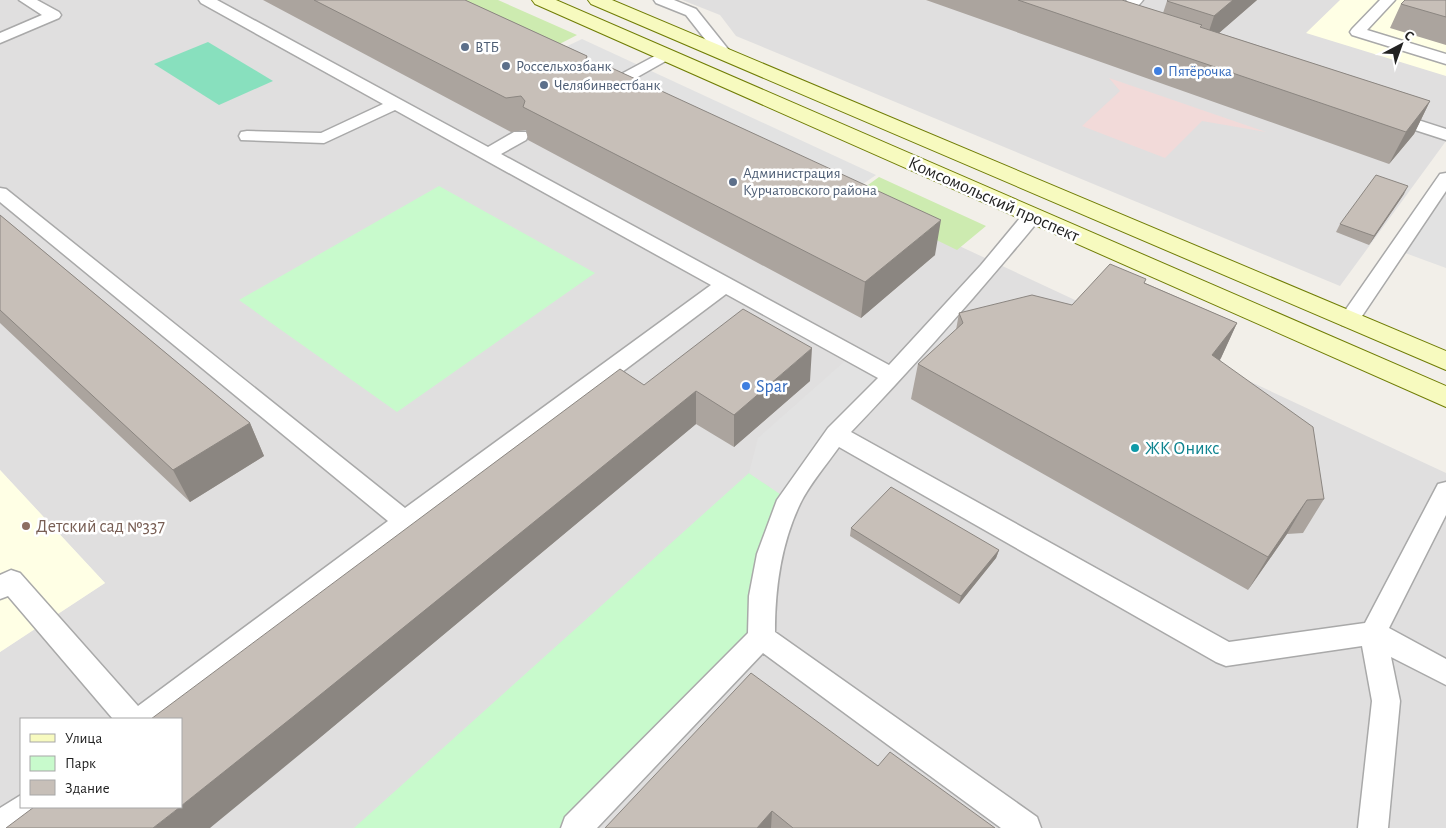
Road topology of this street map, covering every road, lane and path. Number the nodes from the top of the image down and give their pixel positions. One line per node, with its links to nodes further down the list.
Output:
1 (26, 0): 9 (lane)
2 (206, 0): 14 (lane)
3 (541, 0): 11 (main road, Комсомольский проспект)
4 (597, 0): 10 (main road, Комсомольский проспект)
5 (661, 0): 10 (lane)
6 (1115, 0): 8 (lane)
7 (1388, 0): 12 (lane)
8 (1138, 5)
9 (0, 38)
10 (724, 54): 24 (main road, Комсомольский проспект)
11 (666, 55): 13 (lane); 22 (main road, Комсомольский проспект)
12 (1446, 59)
13 (598, 93)
14 (395, 104): 17 (lane); 19 (lane)
15 (1377, 112): 16 (lane)
16 (1446, 135)
17 (247, 136)
18 (520, 136): 19 (lane)
19 (488, 155): 23 (lane)
20 (1446, 178): 24 (lane)
21 (0, 193): 30 (lane)
22 (1032, 216): 26 (lane); 27 (main road, Комсомольский проспект)
23 (725, 285): 26 (lane); 30 (lane)
24 (1349, 320): 25 (main road, Комсомольский проспект)
25 (1446, 361)
26 (892, 376): 28 (lane)
27 (1446, 397)
28 (836, 434): 32 (lane); 33 (lane)
29 (1446, 491): 32 (lane)
30 (405, 521): 36 (lane)
31 (0, 588): 35 (lane)
32 (1373, 633): 34 (lane); 41 (lane)
33 (761, 637): 39 (lane); 40 (lane)
34 (1446, 673)
35 (130, 718)
36 (144, 718)
37 (26, 808): 38 (lane)
38 (0, 827)
39 (576, 828)
40 (1026, 828)
41 (1372, 828)

